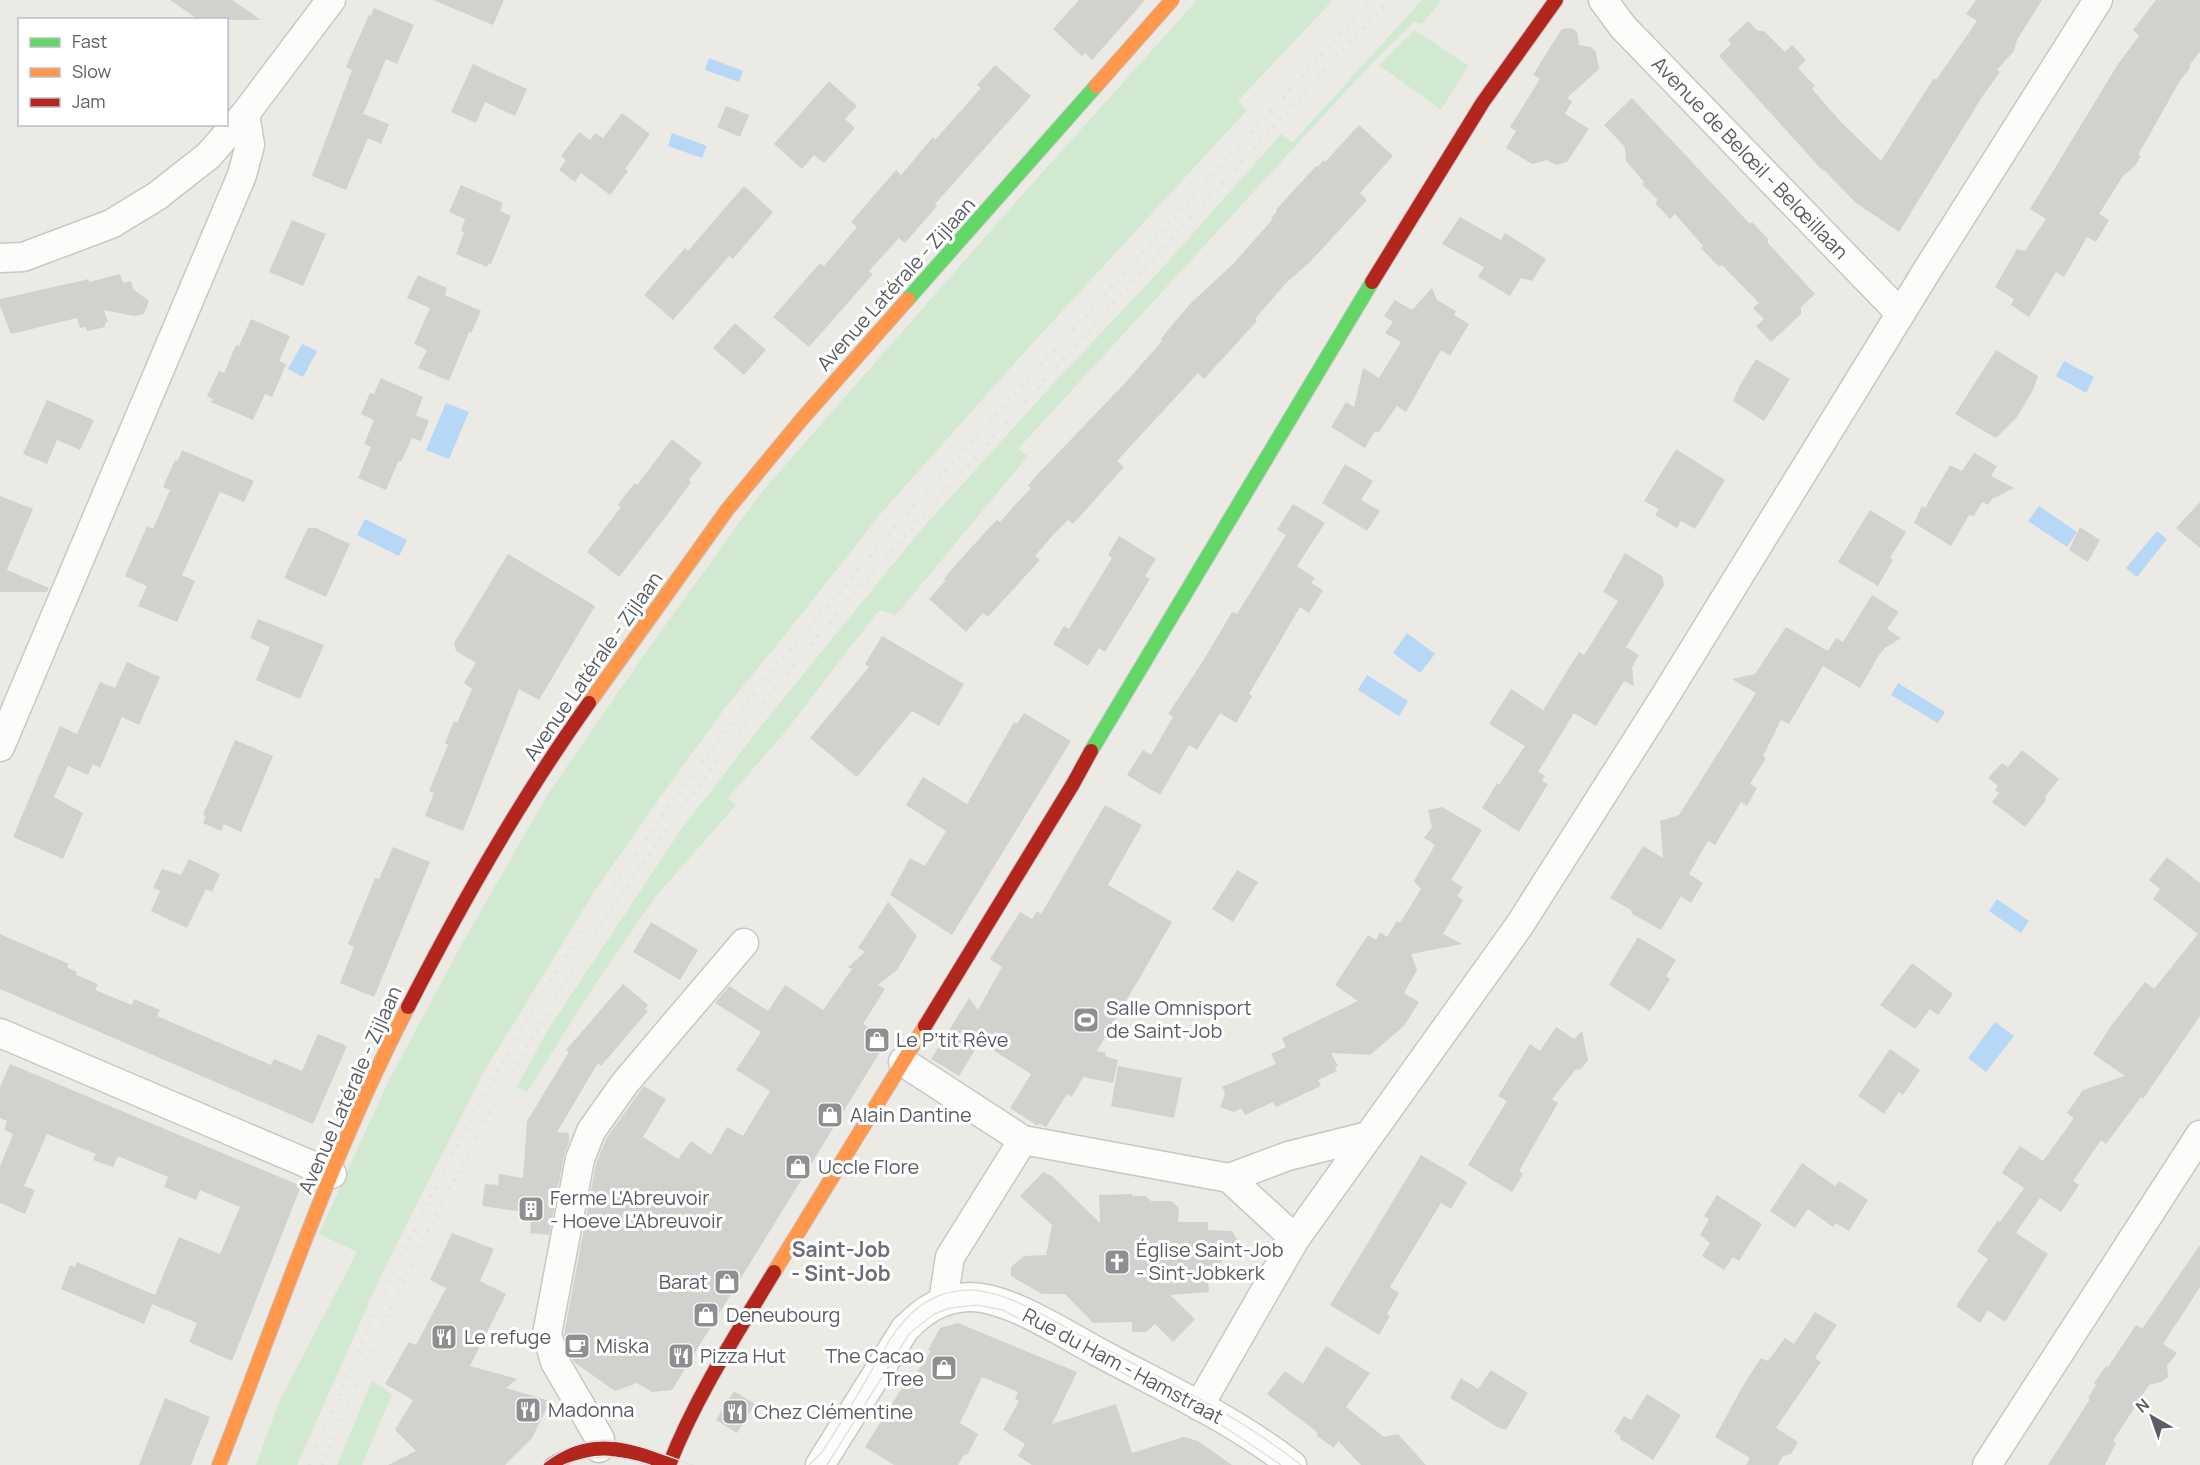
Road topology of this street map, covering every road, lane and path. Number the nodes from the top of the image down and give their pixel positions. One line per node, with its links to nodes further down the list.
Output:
1 (331, 0): 6 (street)
2 (1172, 0): 16 (street, Avenue Latérale - Zijlaan)
3 (1556, 0): 12 (street)
4 (1603, 0): 8 (street, Avenue de Belœil - Belœillaan)
5 (2098, 0): 8 (street)
6 (245, 114): 7 (street); 9 (street)
7 (0, 258)
8 (1900, 313): 14 (street)
9 (0, 747)
10 (744, 943): 21 (street)
11 (0, 1033): 16 (street)
12 (903, 1062): 15 (street); 25 (street)
13 (2200, 1135): 27 (street)
14 (1368, 1136): 17 (street); 18 (street)
15 (1023, 1140): 17 (street); 19 (street)
16 (332, 1174): 23 (street, Avenue Latérale - Zijlaan)
17 (1229, 1178): 18 (street)
18 (1295, 1239): 20 (street)
19 (943, 1302): 20 (street, Rue du Ham - Hamstraat); 22 (street)
20 (1199, 1406): 26 (street, Rue du Ham - Hamstraat)
21 (599, 1448): 24 (street); 25 (street)
22 (827, 1463)
23 (219, 1465)
24 (551, 1465)
25 (670, 1465)
26 (1292, 1465)
27 (1987, 1465)

